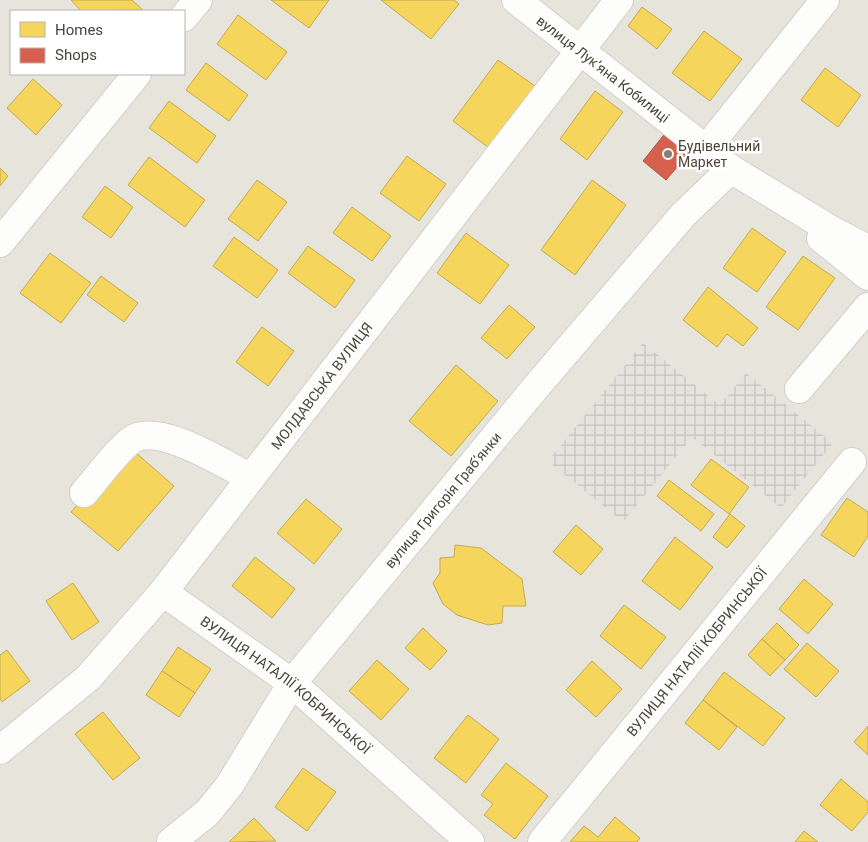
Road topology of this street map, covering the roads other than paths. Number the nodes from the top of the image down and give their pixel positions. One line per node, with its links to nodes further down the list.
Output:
1 (198, 0): 5 (street)
2 (516, 0): 6 (street, вулиця Лукʼяна Кобилиці)
3 (619, 0): 6 (street, МОЛДАВСЬКА ВУЛИЦЯ)
4 (824, 0): 8 (street)
5 (185, 17)
6 (580, 50): 8 (street, вулиця Лукʼяна Кобилиці); 17 (street, МОЛДАВСЬКА ВУЛИЦЯ)
7 (137, 75): 12 (street)
8 (706, 149): 9 (street, вулиця Лукʼяна Кобилиці)
9 (731, 169): 10 (street, вулиця Лукʼяна Кобилиці); 20 (street, вулиця Григорія Грабʼянки)
10 (754, 183): 11 (street, вулиця Лукʼяна Кобилиці); 13 (street)
11 (864, 240)
12 (0, 243)
13 (868, 276)
14 (868, 307): 15 (street)
15 (800, 389)
16 (852, 462): 24 (street, ВУЛИЦЯ НАТАЛІЇ КОБРИНСЬКОЇ)
17 (251, 478): 18 (street); 19 (street, МОЛДАВСЬКА ВУЛИЦЯ)
18 (84, 493)
19 (163, 592): 20 (street, ВУЛИЦЯ НАТАЛІЇ КОБРИНСЬКОЇ); 21 (street, МОЛДАВСЬКА ВУЛИЦЯ)
20 (292, 683): 22 (street, вулиця Григорія Грабʼянки); 23 (street, ВУЛИЦЯ НАТАЛІЇ КОБРИНСЬКОЇ)
21 (0, 750)
22 (171, 842)
23 (470, 842)
24 (542, 842)

